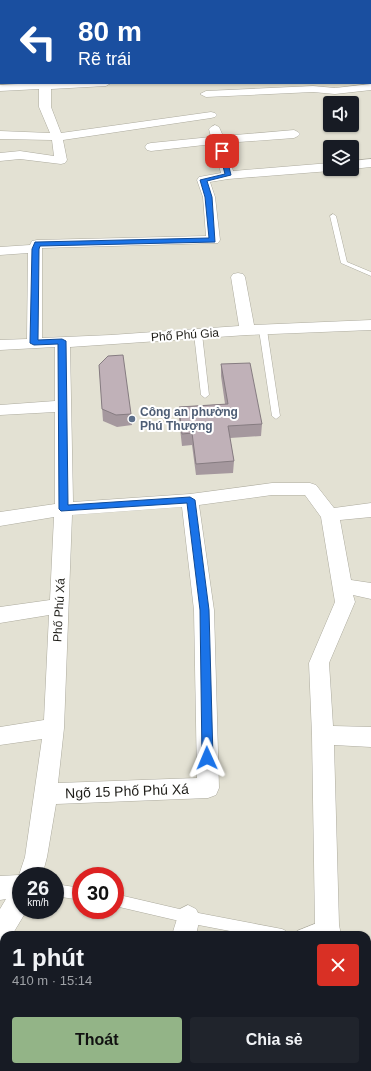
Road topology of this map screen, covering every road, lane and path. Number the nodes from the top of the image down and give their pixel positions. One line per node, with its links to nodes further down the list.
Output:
1 (45, 84): 3 (street); 8 (street)
2 (371, 87): 4 (street)
3 (0, 88)
4 (204, 89): 5 (street)
5 (211, 115): 8 (street); 9 (street)
6 (294, 134): 9 (street)
7 (0, 135): 8 (street)
8 (58, 137): 11 (street)
9 (218, 140): 10 (street); 15 (street)
10 (151, 147)
11 (0, 157)
12 (371, 163): 13 (street)
13 (359, 164)
14 (323, 168): 15 (street)
15 (228, 175): 17 (street)
16 (333, 216): 19 (lane)
17 (35, 249): 18 (street); 26 (street)
18 (0, 251)
19 (371, 274)
20 (238, 277): 22 (street)
21 (371, 325): 23 (street, Phố Phú Gia)
22 (247, 330): 23 (street, Phố Phú Gia); 24 (street, Phố Phú Gia)
23 (263, 330): 31 (lane)
24 (198, 334): 25 (street, Phố Phú Gia); 28 (lane)
25 (62, 341): 26 (street, Phố Phú Gia); 29 (street, Phố Phú Xá)
26 (34, 343): 27 (street, Phố Phú Gia)
27 (0, 345)
28 (205, 395)
29 (63, 406): 30 (street); 33 (street, Phố Phú Xá)
30 (0, 410)
31 (276, 416)
32 (190, 500): 33 (street); 35 (street); 45 (street, Ngõ 15 Phố Phú Xá)
33 (64, 509): 36 (street); 39 (street, Phố Phú Xá)
34 (371, 510): 35 (street)
35 (330, 515): 37 (street)
36 (0, 520)
37 (342, 586): 38 (street); 42 (street)
38 (371, 591)
39 (59, 606): 40 (street); 41 (street, Phố Phú Xá)
40 (0, 615)
41 (54, 728): 43 (street); 45 (street, Phố Phú Xá)
42 (323, 735): 44 (street); 52 (street)
43 (0, 736)
44 (371, 737)
45 (46, 794): 46 (street, Phố Phú Xá)
46 (33, 867)
47 (12, 887): 48 (street)
48 (0, 888)
49 (124, 903): 51 (lane)
50 (12, 912): 53 (street)
51 (186, 926): 54 (lane)
52 (328, 930)
53 (1, 931)
54 (239, 931)

